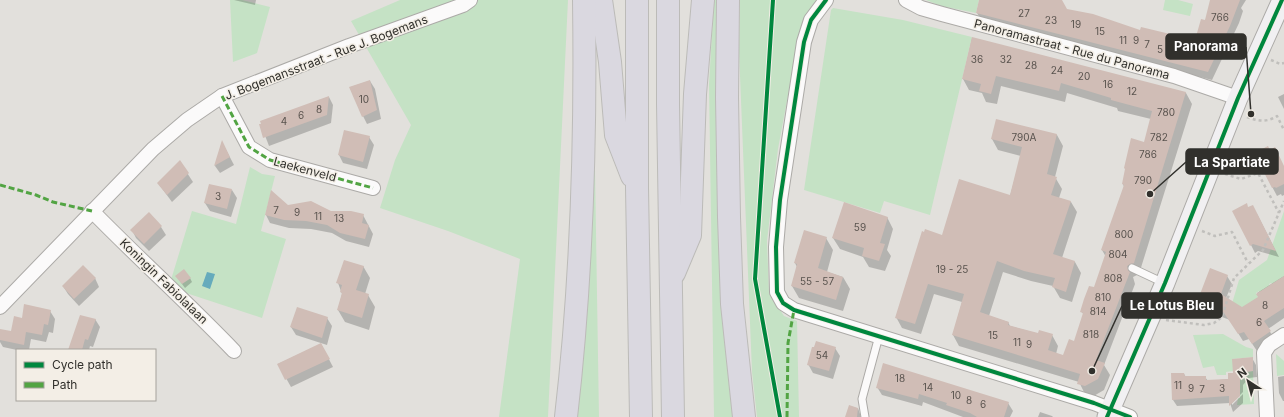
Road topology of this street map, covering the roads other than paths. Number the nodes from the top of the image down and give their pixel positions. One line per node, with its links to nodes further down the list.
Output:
1 (470, 0): 11 (street, J. Bogemansstraat - Rue J. Bogemans)
2 (584, 0): 24 (highway)
3 (600, 0): 14 (highway)
4 (637, 0): 14 (highway)
5 (668, 0): 17 (highway)
6 (703, 0): 17 (highway)
7 (728, 0): 27 (highway)
8 (826, 0): 21 (street)
9 (906, 0): 12 (street, Panoramastraat - Rue du Panorama)
10 (1282, 0): 12 (main road)
11 (222, 96): 13 (street, Laekenveld); 15 (street, J. Bogemansstraat - Rue J. Bogemans)
12 (1238, 98): 18 (main road)
13 (373, 188)
14 (637, 188): 25 (highway)
15 (92, 211): 19 (street, J. Bogemansstraat - Rue J. Bogemans); 22 (street, Koningin Fabiolalaan)
16 (1132, 268): 18 (lane)
17 (671, 282): 26 (highway)
18 (1165, 283): 23 (main road)
19 (0, 307)
20 (1284, 335): 31 (street)
21 (880, 336): 23 (street); 28 (lane)
22 (234, 352)
23 (1109, 414): 29 (street)
24 (566, 417)
25 (641, 417)
26 (673, 417)
27 (744, 417)
28 (865, 417)
29 (1130, 417)
30 (1262, 417): 31 (street)
31 (1268, 417)

